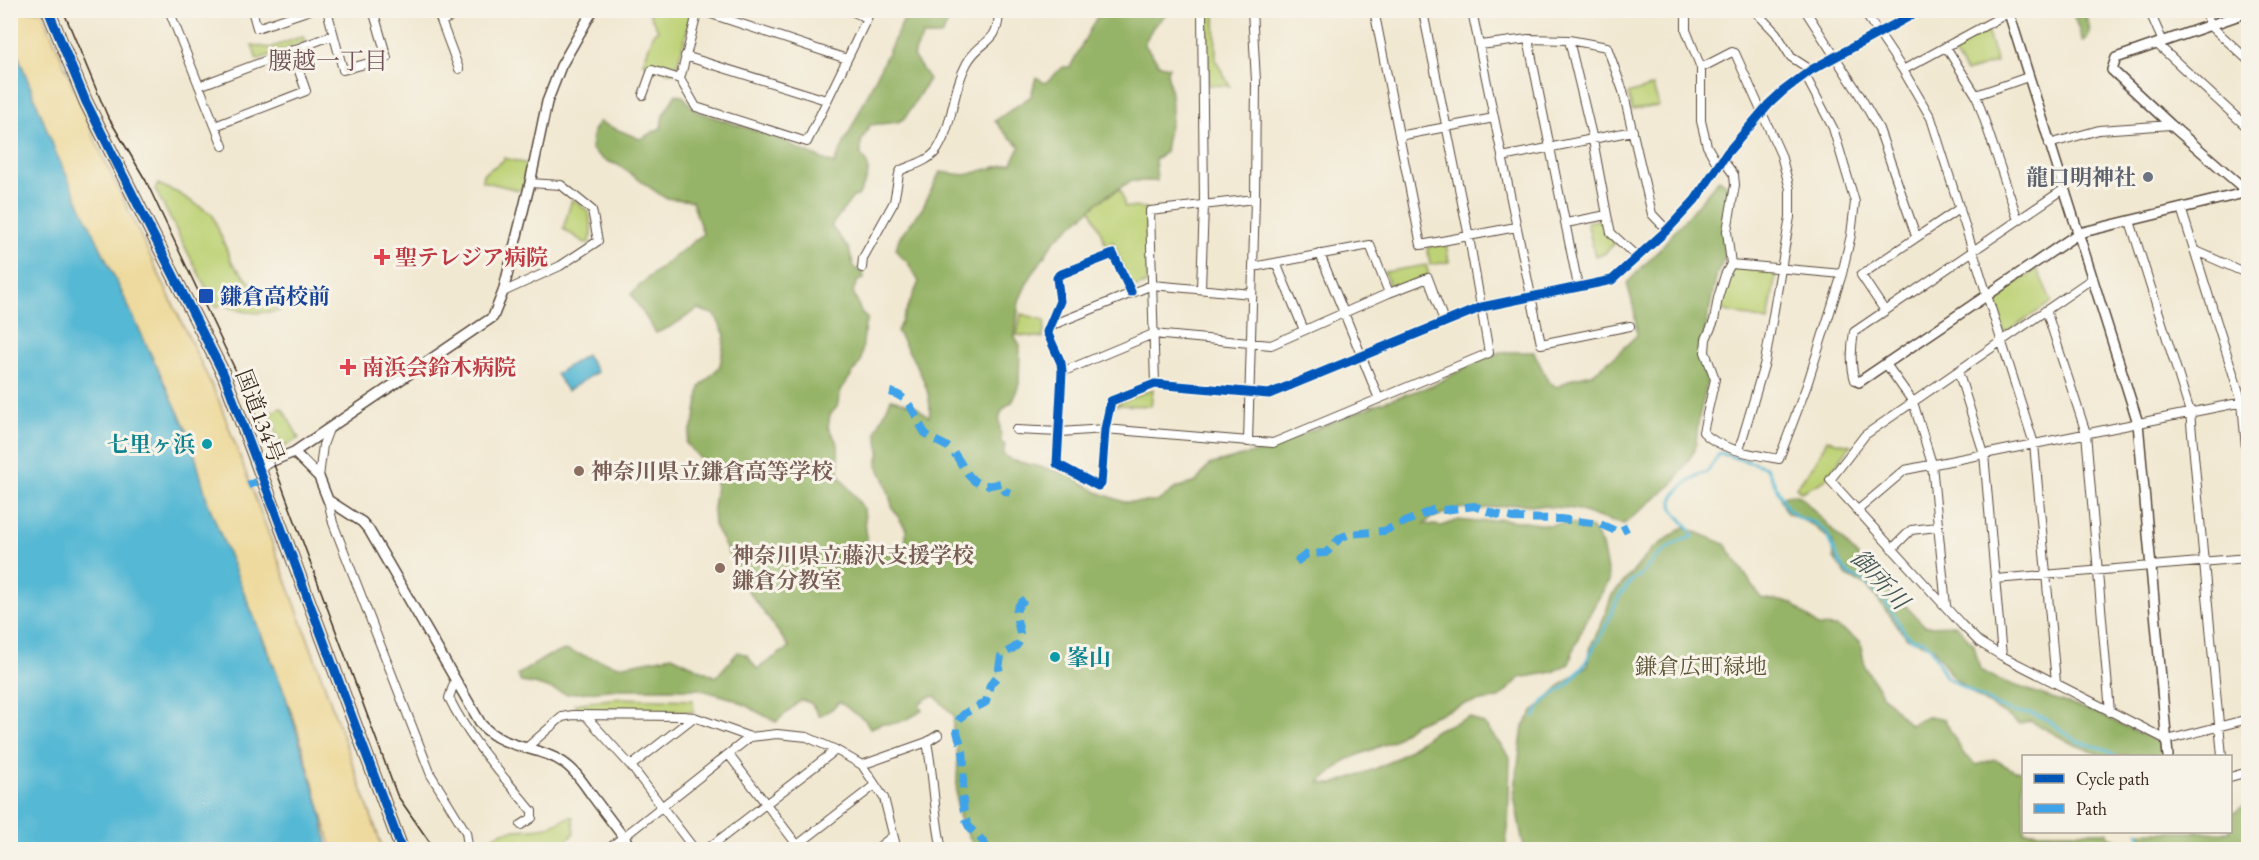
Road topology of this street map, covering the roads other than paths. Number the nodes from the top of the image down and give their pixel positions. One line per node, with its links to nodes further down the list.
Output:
1 (48, 10): 138 (highway, 国道134号)
2 (169, 10): 49 (street)
3 (252, 10): 27 (street)
4 (310, 10): 27 (street)
5 (327, 10): 32 (street)
6 (373, 10): 32 (street)
7 (437, 10): 29 (street)
8 (467, 10): 29 (street)
9 (593, 10): 67 (street)
10 (699, 10): 39 (street); 41 (street)
11 (849, 10): 28 (street)
12 (999, 10): 90 (street)
13 (1202, 10): 71 (street)
14 (1252, 10): 70 (street)
15 (1374, 10): 60 (street)
16 (1399, 10): 24 (street)
17 (1686, 10): 43 (street)
18 (1754, 10): 46 (street)
19 (1805, 10): 40 (street)
20 (1863, 10): 31 (street)
21 (1922, 10): 31 (street)
22 (2149, 10): 35 (street)
23 (2205, 10): 30 (street)
24 (1423, 12): 36 (street); 57 (street)
25 (2008, 12): 37 (street); 47 (street)
26 (2248, 12): 30 (street)
27 (294, 13)
28 (869, 14): 41 (street)
29 (442, 21): 44 (street)
30 (2211, 26): 35 (street); 42 (street)
31 (1879, 34): 40 (street); 45 (street)
32 (333, 35): 38 (street)
33 (1528, 39): 34 (street); 36 (street); 64 (street)
34 (1569, 40): 59 (street); 61 (street)
35 (2160, 43): 55 (street); 58 (street)
36 (1480, 45): 54 (street)
37 (1946, 47): 45 (street); 51 (street)
38 (292, 51): 49 (street); 56 (street)
39 (685, 56): 48 (street); 52 (street)
40 (1836, 57): 46 (street); 81 (street)
41 (847, 59): 52 (street)
42 (2248, 60)
43 (1701, 68): 53 (street); 66 (street)
44 (459, 69)
45 (1904, 70): 72 (street)
46 (1808, 73): 53 (street); 92 (street)
47 (2028, 77): 51 (street); 62 (street)
48 (680, 79): 50 (street); 52 (street)
49 (199, 86): 56 (street)
50 (643, 95)
51 (1976, 95): 75 (street)
52 (826, 100)
53 (1762, 112): 66 (street); 91 (street)
54 (1494, 118): 57 (street); 65 (street)
55 (2171, 125): 62 (street); 69 (street)
56 (215, 126): 63 (street)
57 (1447, 128): 60 (street); 82 (street)
58 (2248, 128)
59 (1633, 132): 61 (street); 79 (street)
60 (1399, 136): 82 (street)
61 (1593, 140): 64 (street); 74 (street)
62 (2049, 144): 68 (street)
63 (223, 146)
64 (1551, 148): 65 (street); 77 (street)
65 (1502, 157): 78 (street)
66 (1721, 163): 79 (street); 88 (street)
67 (530, 183): 98 (street); 98 (street)
68 (2064, 189): 75 (street); 80 (street)
69 (2248, 192): 73 (street)
70 (1255, 199): 71 (street); 89 (street)
71 (1204, 205): 95 (street); 97 (street)
72 (1960, 208): 81 (street); 84 (street)
73 (2181, 208): 76 (street); 83 (street)
74 (1607, 215): 77 (street); 86 (street)
75 (2018, 220): 84 (street)
76 (2130, 220): 80 (street); 125 (street)
77 (1566, 223): 96 (street)
78 (1516, 227): 82 (street); 103 (street)
79 (1667, 230): 86 (street)
80 (2079, 233): 94 (street); 102 (street)
81 (1916, 236): 106 (street)
82 (1469, 237): 104 (street)
83 (2194, 250): 93 (street); 123 (street)
84 (1974, 251): 102 (street); 106 (street)
85 (1320, 254): 87 (street); 100 (street); 107 (street)
86 (1636, 256): 96 (street)
87 (1276, 263): 89 (street); 111 (street)
88 (1731, 264): 91 (street); 134 (street)
89 (1253, 267): 101 (street)
90 (862, 268)
91 (1781, 268): 92 (street); 134 (street)
92 (1842, 274): 134 (street)
93 (2248, 274)
94 (2093, 278): 105 (street); 126 (street)
95 (1152, 285): 97 (street); 99 (street); 112 (street)
96 (1578, 286): 103 (street)
97 (1201, 288): 101 (street)
98 (502, 292): 127 (street)
99 (1131, 292): 109 (street); 109 (street)
100 (1389, 292): 107 (street); 108 (street)
101 (1252, 294): 114 (street)
102 (1987, 296): 113 (street); 116 (street)
103 (1531, 297): 104 (street); 110 (street)
104 (1482, 307): 108 (street); 122 (street)
105 (2046, 310): 113 (street); 131 (street)
106 (1885, 311): 119 (street)
107 (1344, 314): 111 (street); 115 (street)
108 (1444, 321): 115 (street)
109 (1050, 326): 118 (street)
110 (1630, 326)
111 (1304, 330): 114 (street)
112 (1153, 334): 114 (street); 118 (street); 120 (street)
113 (2001, 341): 117 (street); 133 (street)
114 (1251, 342): 121 (street)
115 (1361, 356): 121 (street); 122 (street)
116 (1886, 364): 119 (street); 124 (street)
117 (1958, 371): 124 (street); 136 (street)
118 (1062, 372): 130 (street)
119 (1859, 382)
120 (1155, 384): 121 (street); 128 (street)
121 (1250, 392): 132 (street)
122 (1379, 399): 132 (street)
123 (2246, 401): 125 (street); 139 (street)
124 (1913, 402): 137 (street); 142 (street)
125 (2190, 412): 126 (street); 146 (street)
126 (2138, 423): 131 (street); 147 (street)
127 (329, 429): 135 (street); 140 (street)
128 (1105, 429): 130 (street); 130 (street); 132 (street)
129 (1016, 430): 130 (street)
130 (1060, 432)
131 (2086, 433): 133 (street); 148 (street)
132 (1248, 442)
133 (2034, 444): 136 (street); 149 (street)
134 (1739, 450)
135 (294, 452): 138 (street); 140 (street)
136 (1984, 454): 137 (street); 150 (street)
137 (1932, 464): 142 (street); 143 (street)
138 (258, 467): 181 (highway, 国道134号)
139 (2248, 471)
140 (319, 477): 141 (street)
141 (328, 500): 153 (street); 179 (street)
142 (1858, 510): 144 (street)
143 (1937, 527): 144 (street); 151 (street)
144 (1892, 549): 151 (street)
145 (2248, 558): 146 (street)
146 (2204, 561): 147 (street); 159 (street)
147 (2152, 566): 148 (street); 162 (street)
148 (2098, 571): 149 (street); 155 (street)
149 (2047, 575): 150 (street); 154 (street)
150 (1995, 579): 152 (street)
151 (1946, 606): 152 (street)
152 (2002, 656): 154 (street)
153 (455, 680): 164 (street); 176 (street)
154 (2056, 682): 155 (street)
155 (2110, 712): 162 (street)
156 (585, 715): 157 (street); 164 (street); 170 (street)
157 (694, 717): 161 (street); 170 (street)
158 (2248, 719): 159 (street)
159 (2219, 726): 162 (street); 168 (street)
160 (938, 735): 163 (street)
161 (750, 737): 165 (street); 166 (street)
162 (2167, 740): 167 (street)
163 (927, 742): 169 (street); 188 (street)
164 (525, 748): 178 (street)
165 (837, 750): 169 (street); 174 (street)
166 (729, 755): 174 (street); 175 (street)
167 (2168, 755)
168 (2222, 755)
169 (861, 765): 173 (street)
170 (631, 766): 175 (street)
171 (2248, 772): 172 (street)
172 (2232, 776)
173 (875, 785): 177 (street); 180 (street)
174 (766, 804): 180 (street); 185 (street)
175 (663, 807): 178 (street); 184 (street)
176 (521, 825)
177 (893, 836): 186 (street); 187 (street)
178 (624, 837): 182 (street); 183 (street)
179 (468, 846)
180 (796, 848)
181 (402, 849)
182 (607, 849)
183 (633, 849)
184 (695, 849)
185 (706, 849)
186 (875, 849)
187 (897, 849)
188 (942, 849)

